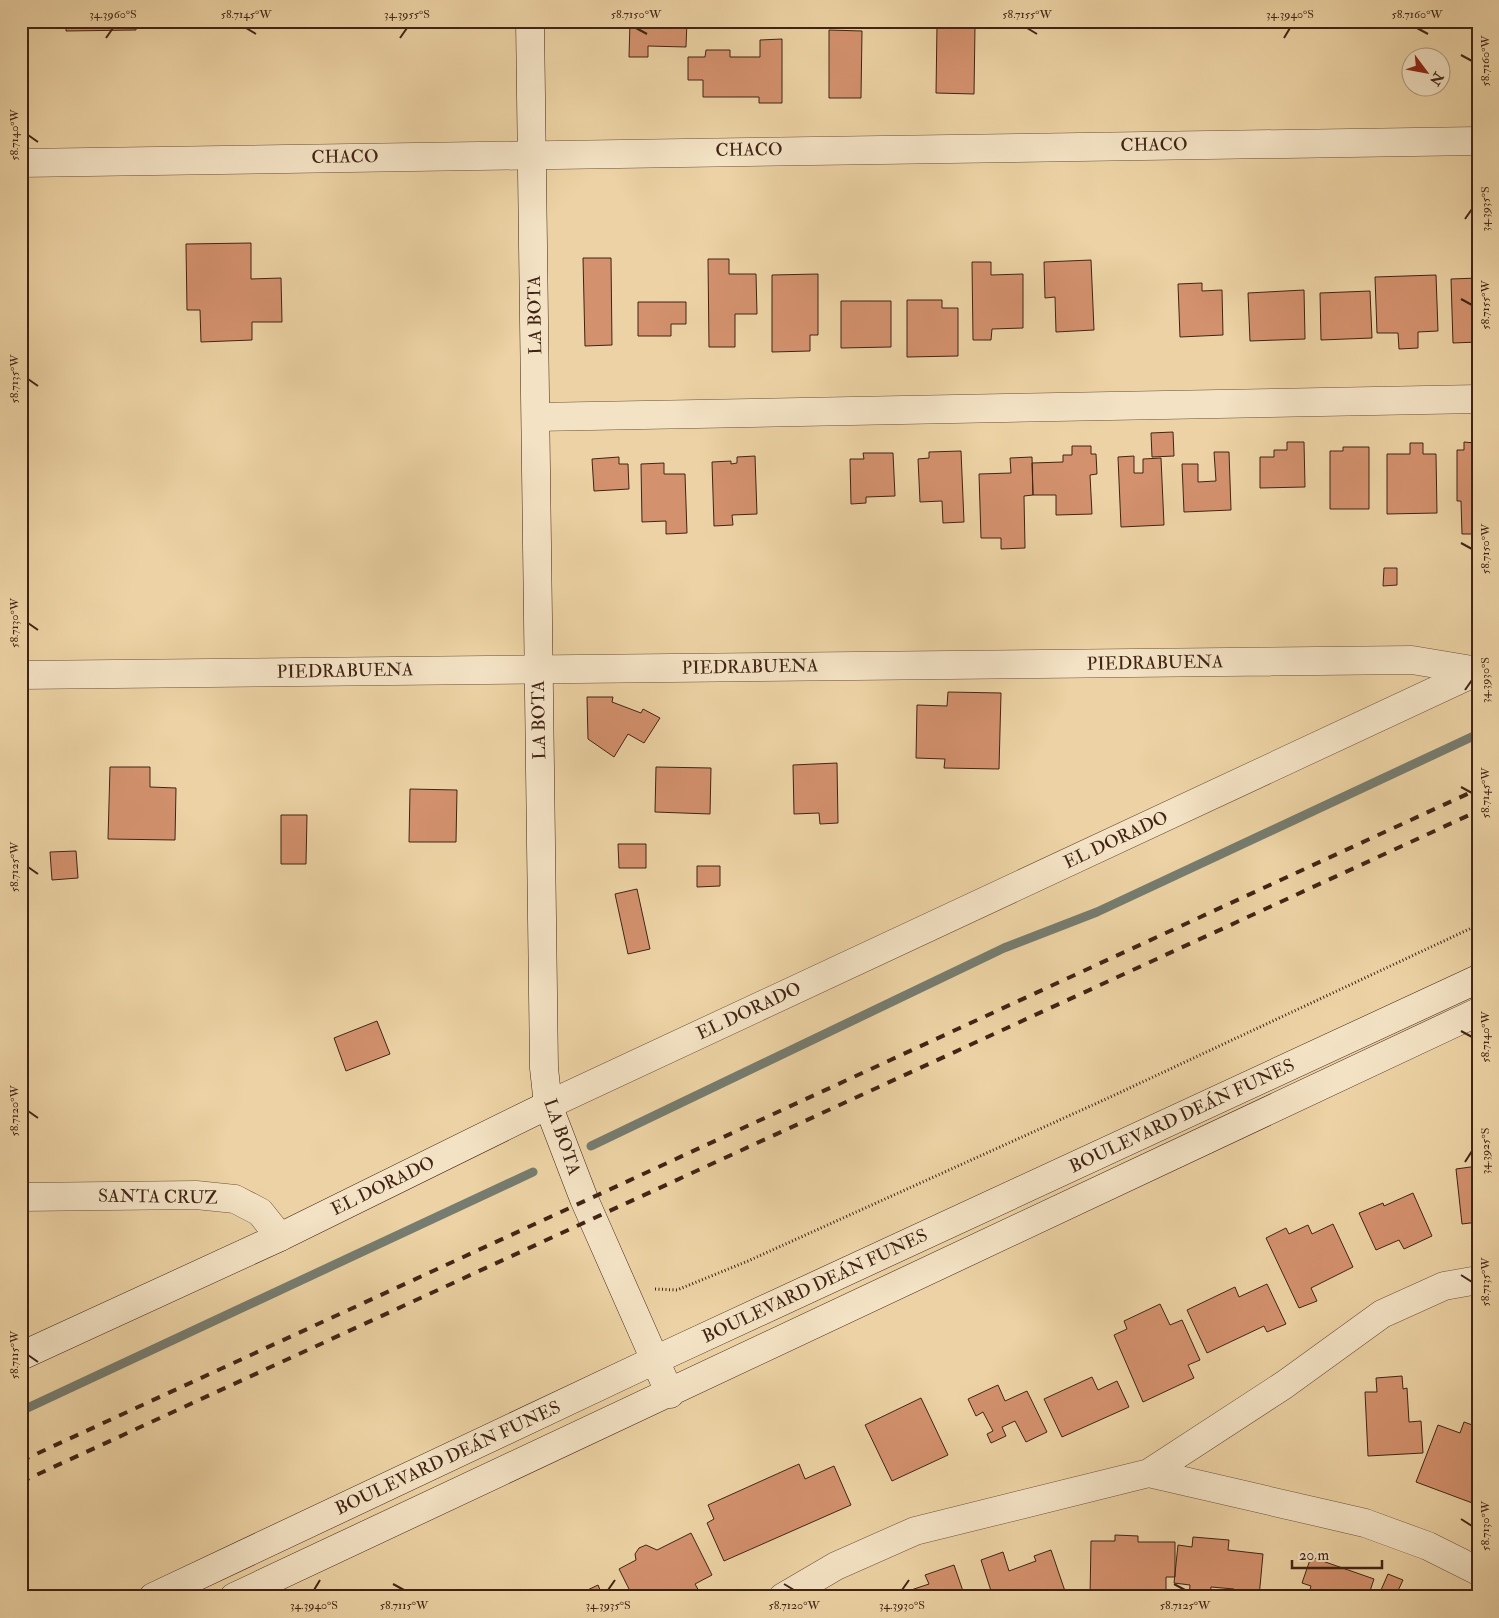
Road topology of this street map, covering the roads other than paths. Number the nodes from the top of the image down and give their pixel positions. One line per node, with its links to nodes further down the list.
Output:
1 (530, 21): 3 (street, LA BOTA)
2 (1478, 141): 3 (street, CHACO)
3 (534, 153): 4 (street, CHACO); 6 (street, LA BOTA)
4 (21, 162)
5 (1478, 399): 6 (street)
6 (536, 417): 7 (street, LA BOTA)
7 (538, 670): 8 (street, PIEDRABUENA); 9 (street, PIEDRABUENA); 12 (street, LA BOTA)
8 (1478, 671): 12 (street, EL DORADO)
9 (21, 675)
10 (1478, 979): 17 (street, BOULEVARD DEÁN FUNES)
11 (1478, 1012): 18 (street, BOULEVARD DEÁN FUNES)
12 (548, 1105): 14 (street, EL DORADO); 17 (street, LA BOTA)
13 (21, 1197): 14 (street, SANTA CRUZ)
14 (280, 1237): 16 (street, EL DORADO)
15 (1478, 1280): 19 (street)
16 (21, 1356)
17 (655, 1360): 18 (street, LA BOTA); 21 (street, BOULEVARD DEÁN FUNES)
18 (670, 1394): 22 (street, BOULEVARD DEÁN FUNES)
19 (1149, 1473): 20 (street); 23 (street)
20 (1478, 1571)
21 (153, 1597)
22 (234, 1597)
23 (783, 1597)

